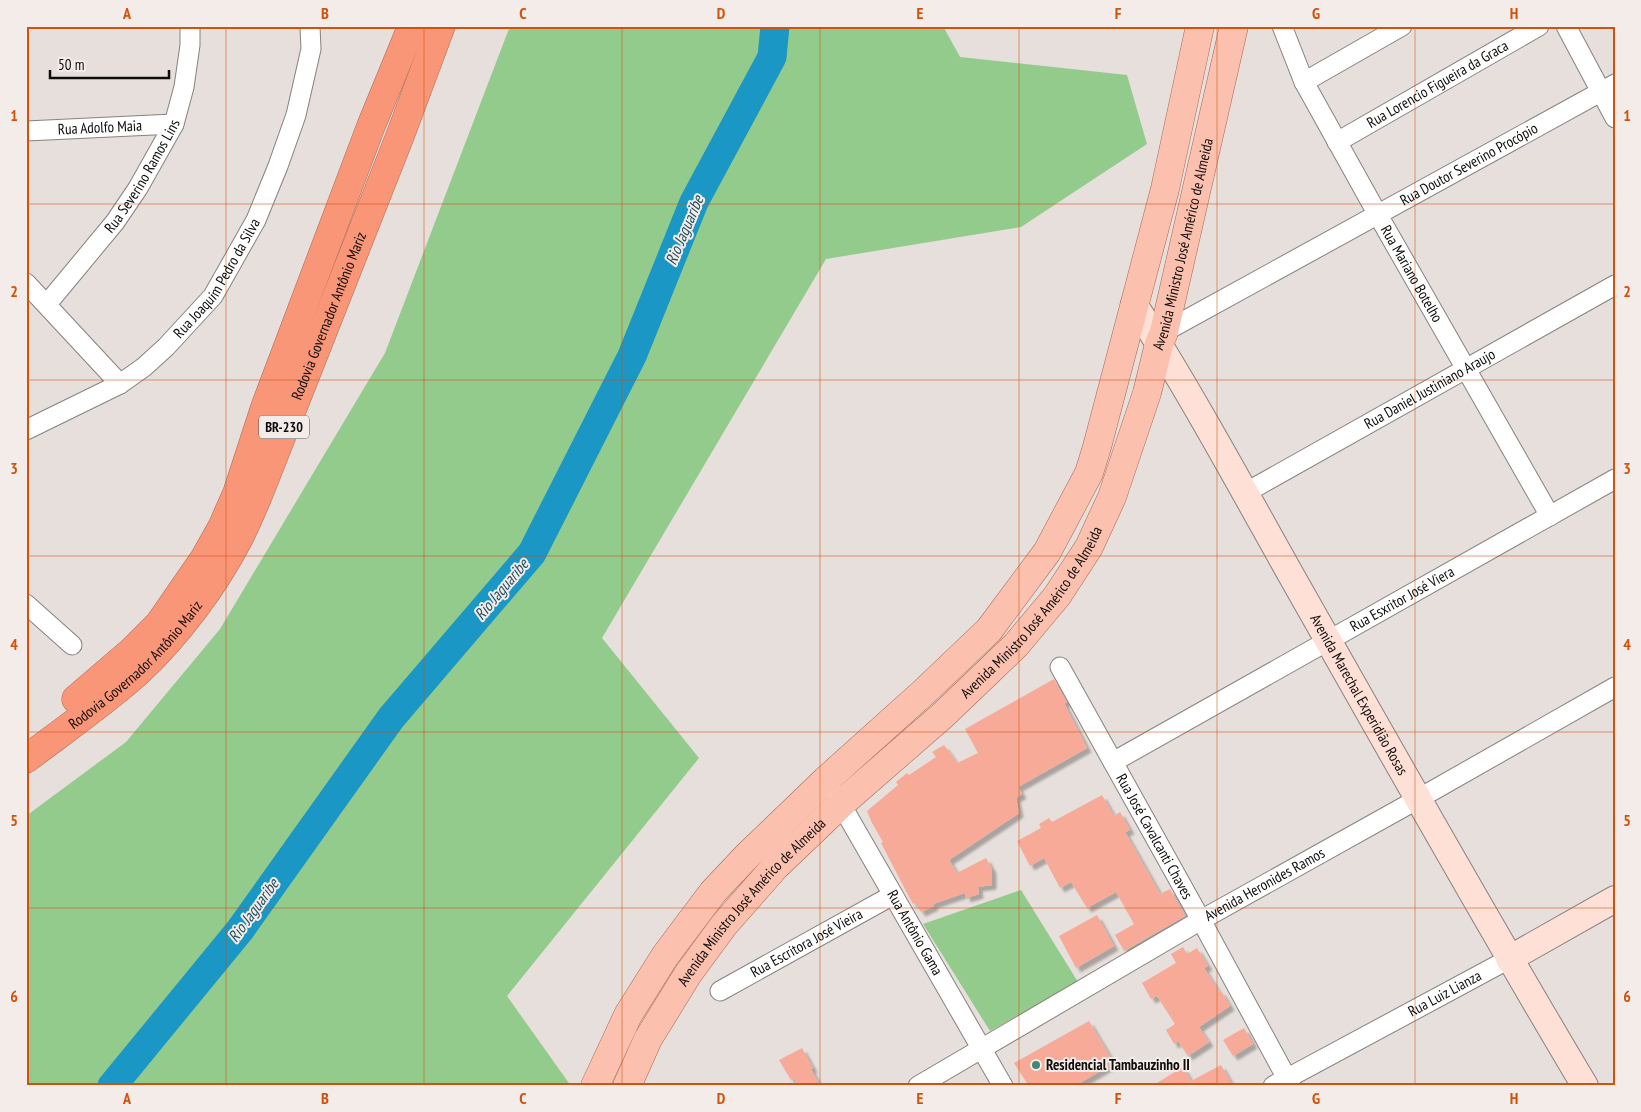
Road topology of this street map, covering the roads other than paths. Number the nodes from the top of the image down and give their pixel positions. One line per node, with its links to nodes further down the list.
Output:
1 (190, 26): 14 (street, Rua Severino Ramos Lins)
2 (310, 26): 24 (street, Rua Joaquim Pedro da Silva)
3 (412, 26): 36 (highway, Rodovia Governador Antônio Mariz / BR-230)
4 (441, 26): 37 (highway, Rodovia Governador Antônio Mariz / BR-230)
5 (1200, 26): 21 (main road, Avenida Ministro José Américo de Almeida)
6 (1234, 26): 22 (main road, Avenida Ministro José Américo de Almeida)
7 (1282, 26): 11 (street, Rua Mariano Botelho)
8 (1402, 26): 11 (street)
9 (1539, 26): 16 (street, Rua Lorencio Figueira da Graca)
10 (1566, 26): 12 (street)
11 (1304, 82): 16 (street, Rua Mariano Botelho)
12 (1608, 88): 13 (street); 17 (street, Rua Doutor Severino Procópio)
13 (1615, 118)
14 (174, 124): 15 (street, Rua Adolfo Maia); 20 (street, Rua Severino Ramos Lins)
15 (26, 131)
16 (1338, 142): 17 (street, Rua Mariano Botelho)
17 (1378, 215): 22 (street, Rua Doutor Severino Procópio); 23 (street, Rua Mariano Botelho)
18 (26, 283): 20 (street)
19 (1615, 285): 23 (street, Rua Daniel Justiniano Araujo)
20 (47, 304): 24 (street)
21 (1134, 304): 22 (main road, Avenida Marechal Experidião Rosas); 26 (main road, Avenida Ministro José Américo de Almeida)
22 (1161, 338): 27 (main road, Avenida Ministro José Américo de Almeida); 29 (main road, Avenida Marechal Experidião Rosas)
23 (1467, 369): 29 (street, Rua Daniel Justiniano Araujo); 30 (street, Rua Mariano Botelho)
24 (120, 384): 25 (street, Rua Joaquim Pedro da Silva)
25 (26, 430)
26 (1098, 447): 27 (main road); 39 (main road, Avenida Ministro José Américo de Almeida)
27 (1130, 449): 41 (main road, Avenida Ministro José Américo de Almeida)
28 (1615, 479): 30 (street, Rua Esxritor José Viera)
29 (1245, 493): 32 (main road, Avenida Marechal Experidião Rosas)
30 (1550, 516): 32 (street, Rua Esxritor José Viera)
31 (26, 604): 33 (street)
32 (1328, 640): 38 (street, Rua Esxritor José Viera); 40 (main road, Avenida Marechal Experidião Rosas)
33 (72, 645)
34 (1060, 667): 38 (street, Rua José Cavalcanti Chaves)
35 (1615, 687): 40 (street, Avenida Heronides Ramos)
36 (26, 736)
37 (26, 759)
38 (1113, 762): 44 (street, Rua José Cavalcanti Chaves)
39 (826, 780): 41 (street, Rua Antônio Gama); 49 (main road, Avenida Ministro José Américo de Almeida)
40 (1418, 799): 44 (street, Avenida Heronides Ramos); 45 (main road, Avenida Marechal Experidião Rosas)
41 (842, 803): 42 (street, Rua Antônio Gama); 50 (main road, Avenida Ministro José Américo de Almeida)
42 (893, 895): 46 (street, Rua Escritora José Vieira); 47 (street, Rua Antônio Gama)
43 (1615, 899): 45 (main road, Rua Luiz Lianza)
44 (1201, 920): 47 (street, Avenida Heronides Ramos); 48 (street, Rua José Cavalcanti Chaves)
45 (1509, 959): 48 (street, Rua Luiz Lianza); 53 (main road, Avenida Marechal Experidião Rosas)
46 (720, 991)
47 (982, 1048): 51 (street, Avenida Heronides Ramos); 52 (street, Rua Antônio Gama)
48 (1284, 1083)
49 (595, 1086)
50 (627, 1086)
51 (918, 1086)
52 (1003, 1086)
53 (1585, 1086)

